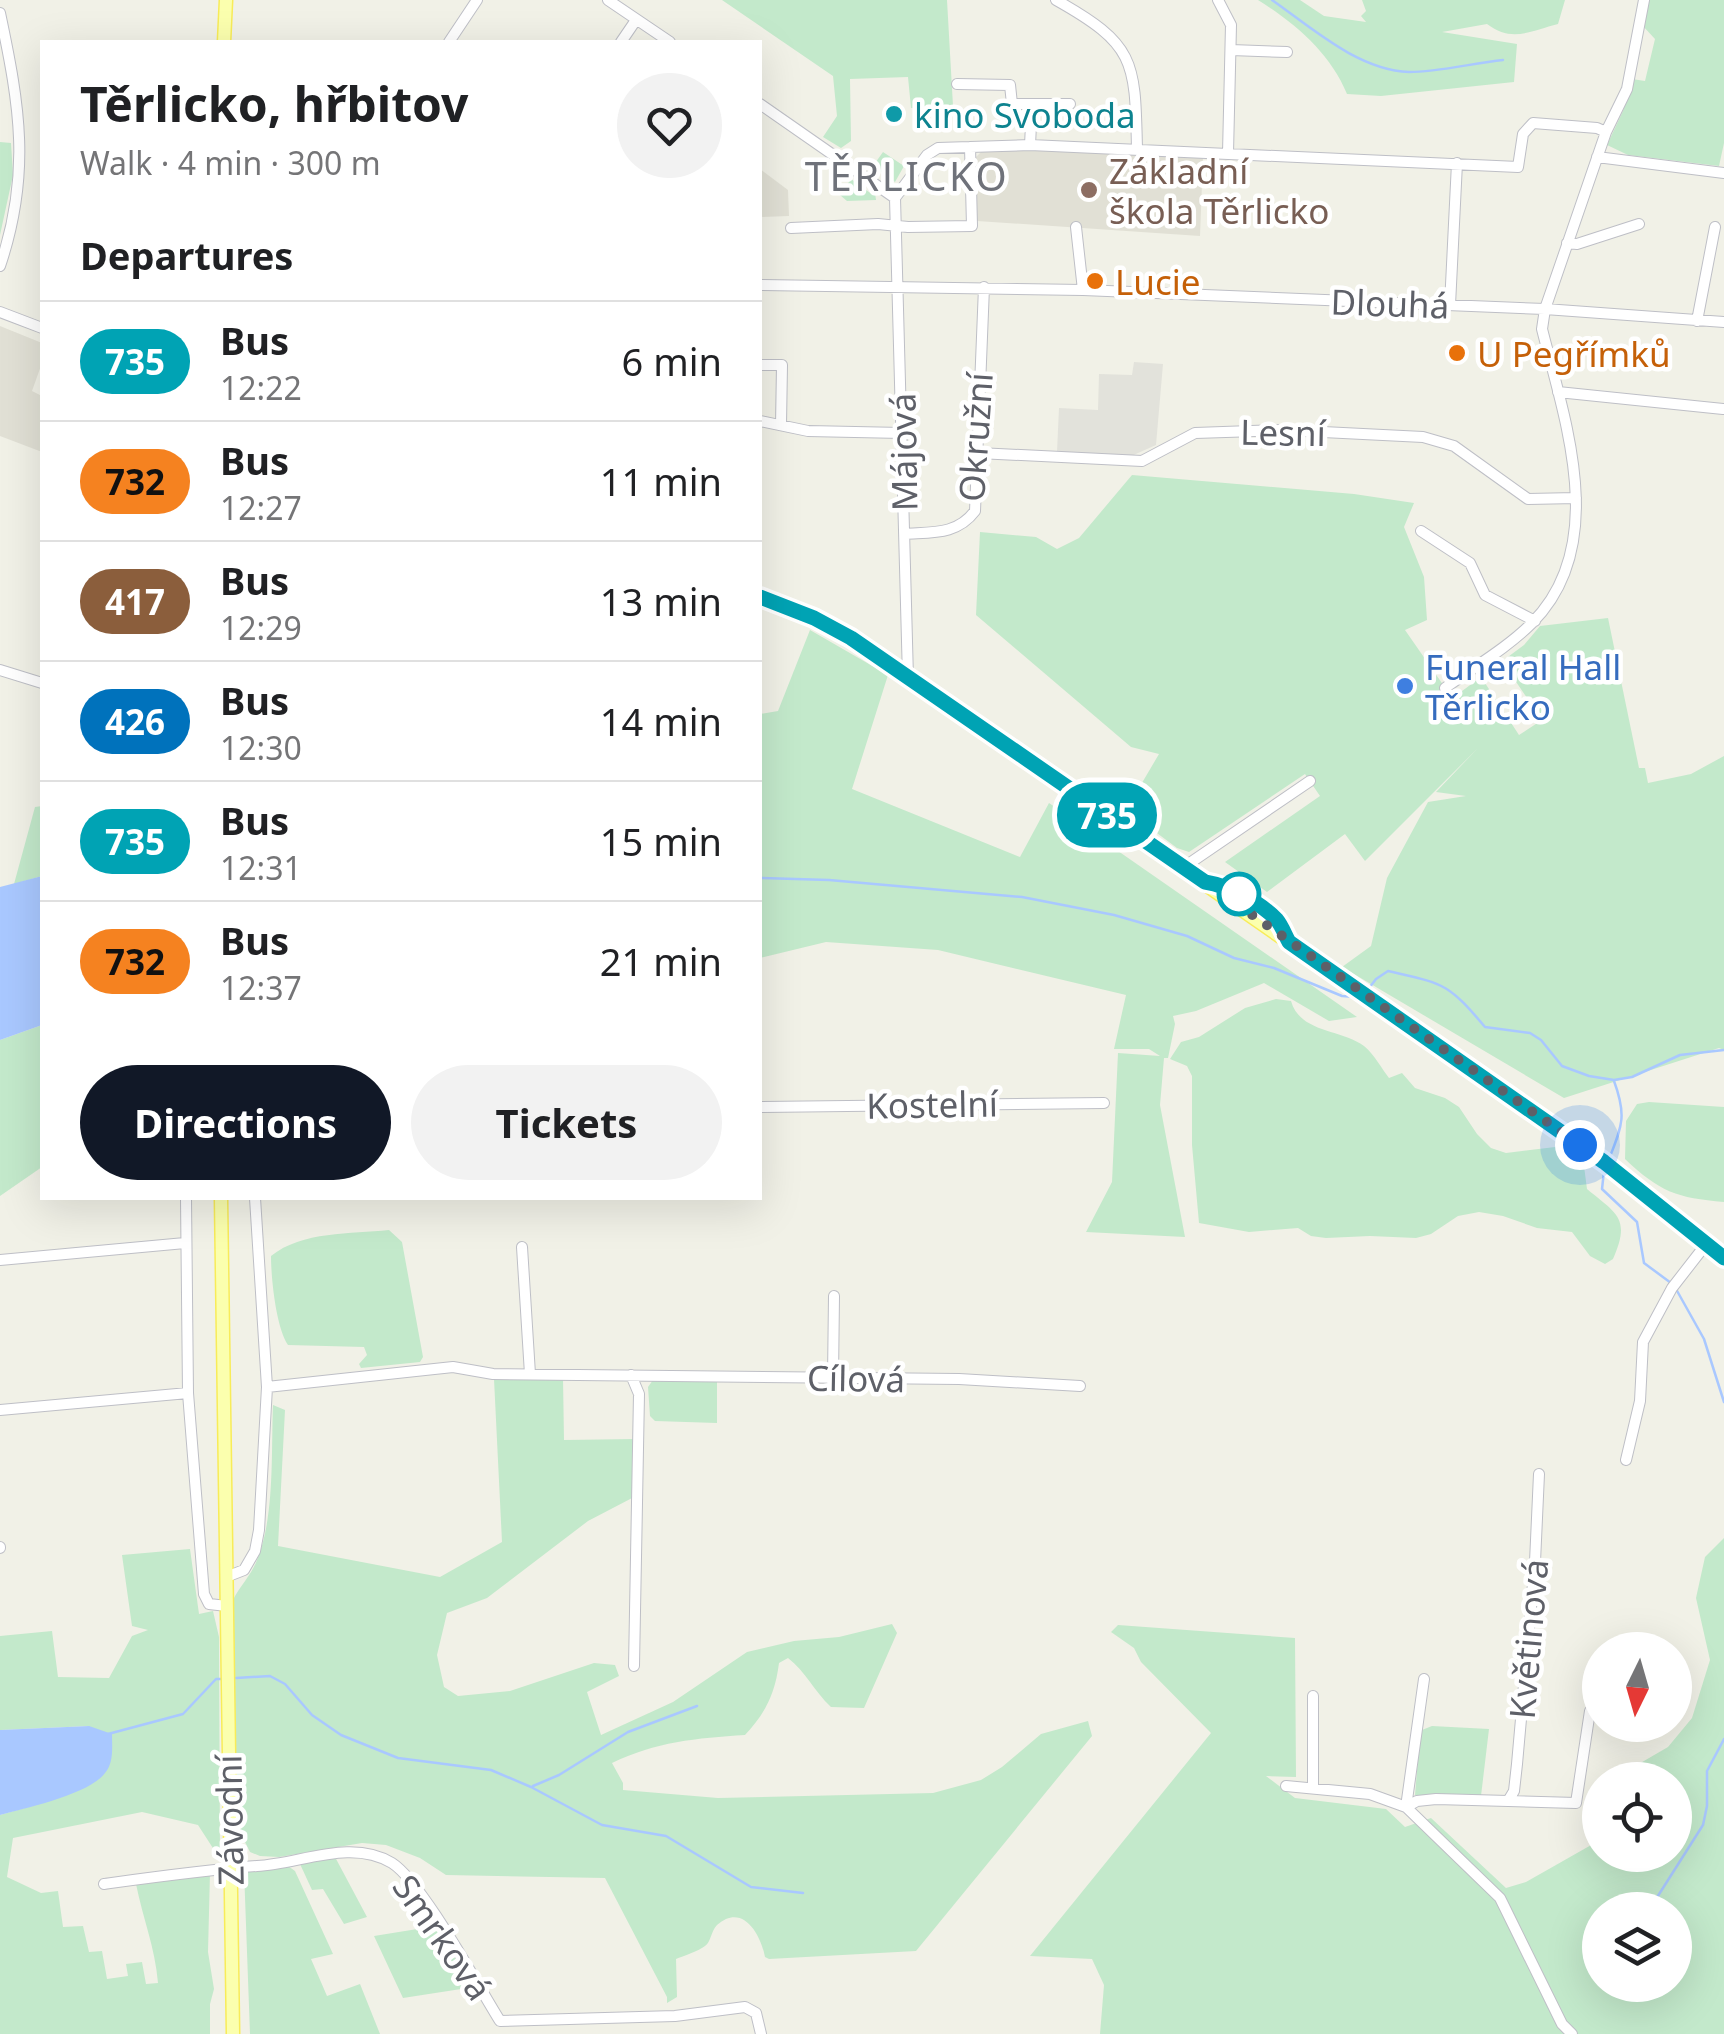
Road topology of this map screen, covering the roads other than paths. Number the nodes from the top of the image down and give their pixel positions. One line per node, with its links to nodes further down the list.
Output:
1 (226, 0): 10 (main road)
2 (478, 0): 11 (street)
3 (608, 0): 8 (street)
4 (1056, 0): 23 (street)
5 (1218, 0): 14 (street)
6 (1644, 0): 20 (street)
7 (0, 13): 9 (street)
8 (636, 20): 12 (street); 13 (street)
9 (2, 36): 35 (street)
10 (224, 40)
11 (451, 40)
12 (621, 40)
13 (667, 40)
14 (1232, 50): 15 (street); 24 (street)
15 (1288, 52)
16 (957, 84): 17 (street)
17 (1032, 104): 18 (street); 21 (street)
18 (1070, 104)
19 (762, 105): 28 (street)
20 (1606, 132): 25 (street); 26 (street)
21 (1030, 145): 22 (street); 23 (street)
22 (970, 148): 28 (street); 30 (street)
23 (1137, 150): 24 (street)
24 (1228, 153): 26 (street)
25 (1598, 157): 27 (street); 34 (street)
26 (1457, 163): 40 (street)
27 (1724, 173)
28 (895, 198): 30 (street, Májová)
29 (1639, 224): 34 (street)
30 (897, 226): 32 (street); 37 (street, Májová)
31 (1076, 227): 39 (street)
32 (790, 228)
33 (1715, 228): 43 (street)
34 (1567, 243): 41 (street)
35 (0, 266)
36 (762, 285): 37 (street, Dlouhá)
37 (898, 286): 38 (street, Dlouhá); 51 (street, Májová)
38 (984, 288): 39 (street, Dlouhá); 52 (street, Okružní)
39 (1083, 290): 40 (street, Dlouhá)
40 (1450, 305): 41 (street, Dlouhá)
41 (1545, 309): 43 (street, Dlouhá); 47 (street)
42 (0, 312): 45 (street)
43 (1698, 321): 44 (street, Dlouhá)
44 (1724, 322)
45 (40, 327)
46 (762, 365): 50 (street)
47 (1558, 392): 48 (street); 53 (street)
48 (1722, 409)
49 (762, 421): 50 (street)
50 (781, 426): 51 (street)
51 (902, 434): 55 (street, Májová)
52 (978, 453): 53 (street, Lesní); 55 (street, Okružní)
53 (1576, 498): 57 (street)
54 (1421, 531): 57 (street)
55 (904, 534): 59 (street, Májová)
56 (762, 598): 59 (main road)
57 (1534, 621): 61 (street)
58 (0, 670): 60 (street)
59 (908, 678): 63 (main road)
60 (40, 681)
61 (1446, 688)
62 (1310, 782): 63 (street)
63 (1184, 867): 70 (main road)
64 (1104, 1103): 65 (street, Kostelní)
65 (762, 1107)
66 (186, 1200): 69 (street)
67 (222, 1200): 84 (main road, Závodní)
68 (255, 1200): 78 (street)
69 (185, 1243): 73 (street); 80 (street)
70 (1707, 1244): 72 (main road); 82 (street)
71 (522, 1246): 75 (street)
72 (1724, 1258)
73 (0, 1260)
74 (834, 1296): 77 (street)
75 (530, 1374): 76 (street, Cílová); 78 (street, Cílová)
76 (630, 1375): 77 (street, Cílová); 86 (street)
77 (833, 1377): 79 (street, Cílová)
78 (267, 1386): 84 (street)
79 (1080, 1386)
80 (188, 1393): 81 (street); 85 (street)
81 (0, 1410)
82 (1626, 1460)
83 (1539, 1474): 92 (street, Květinová)
84 (226, 1577): 85 (main road, Závodní)
85 (227, 1606): 94 (main road, Závodní)
86 (634, 1666)
87 (1424, 1679): 93 (street)
88 (1313, 1696): 91 (street)
89 (1586, 1742): 92 (street)
90 (1286, 1786): 91 (street)
91 (1313, 1788): 93 (street)
92 (1508, 1802): 93 (street)
93 (1406, 1806): 100 (street)
94 (230, 1867): 95 (street, Smrková); 96 (street, Smrková); 97 (main road, Závodní)
95 (104, 1884)
96 (500, 2021): 98 (street); 99 (street, Smrková)
97 (232, 2034)
98 (500, 2034)
99 (761, 2034)
100 (1572, 2034)

